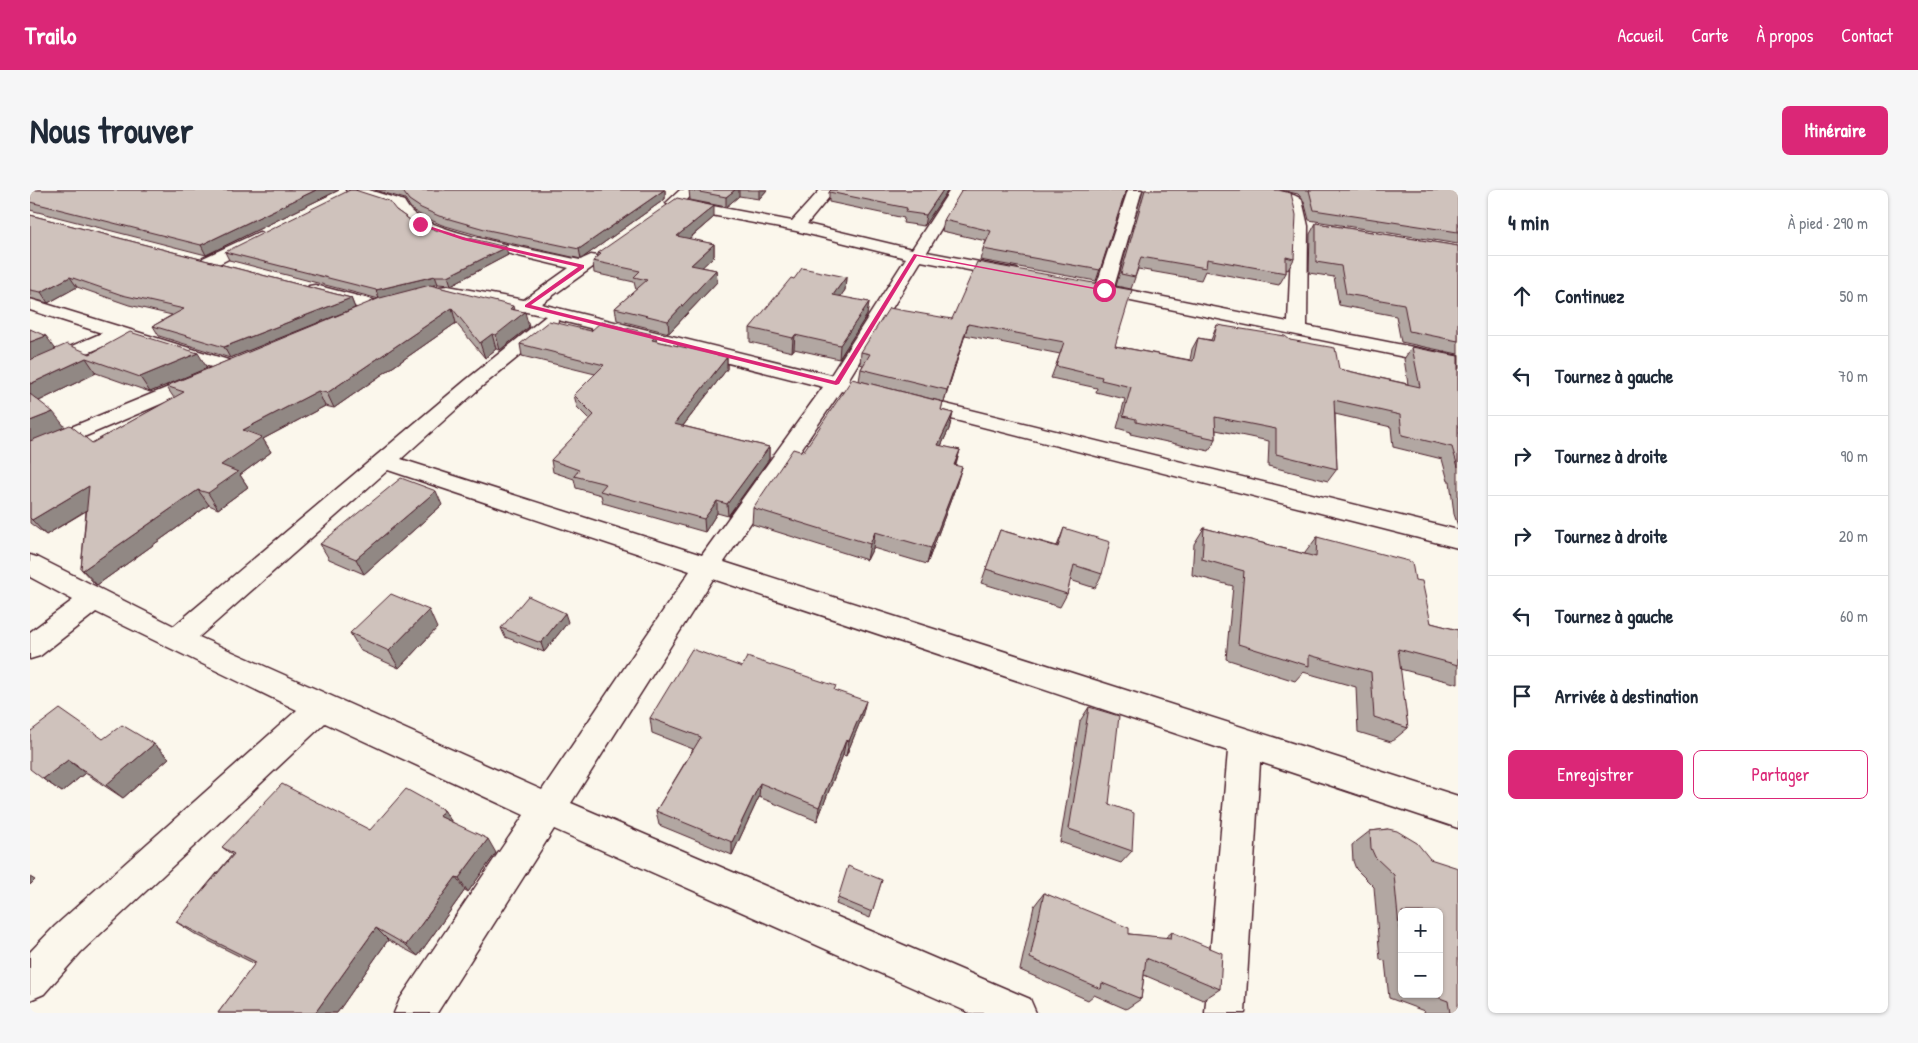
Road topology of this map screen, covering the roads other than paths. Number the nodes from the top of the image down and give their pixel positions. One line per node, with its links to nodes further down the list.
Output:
1 (354, 190): 7 (street); 17 (street)
2 (828, 190): 9 (street)
3 (957, 190): 14 (street)
4 (1136, 190): 22 (street)
5 (1256, 190): 10 (street)
6 (677, 195): 8 (street); 9 (street)
7 (338, 199)
8 (659, 213)
9 (796, 226): 14 (street)
10 (1300, 226): 11 (street); 28 (street)
11 (1318, 229)
12 (269, 232): 16 (street)
13 (605, 250): 17 (street)
14 (916, 255): 19 (street); 32 (street)
15 (190, 257): 16 (street)
16 (209, 262): 18 (street)
17 (582, 266): 25 (street)
18 (237, 270)
19 (1028, 276)
20 (1076, 284): 22 (street)
21 (303, 287): 23 (street)
22 (1104, 290): 28 (street)
23 (395, 302): 25 (street); 27 (street)
24 (30, 304): 29 (street)
25 (527, 306): 26 (street)
26 (559, 314): 32 (street); 34 (street)
27 (351, 318)
28 (1297, 329): 30 (street)
29 (118, 332): 31 (street); 33 (street)
30 (1458, 362)
31 (30, 372)
32 (836, 384): 35 (street); 37 (street)
33 (30, 453)
34 (384, 460): 37 (street); 39 (street)
35 (1458, 539)
36 (30, 565): 38 (street)
37 (707, 567): 42 (street); 43 (street)
38 (93, 599): 39 (street); 40 (street)
39 (178, 639): 41 (street)
40 (30, 648)
41 (321, 707): 43 (street); 45 (street)
42 (1244, 742): 44 (street); 48 (street)
43 (549, 810): 46 (street); 47 (street)
44 (1458, 812)
45 (30, 980)
46 (414, 1013)
47 (1016, 1013)
48 (1226, 1013)

